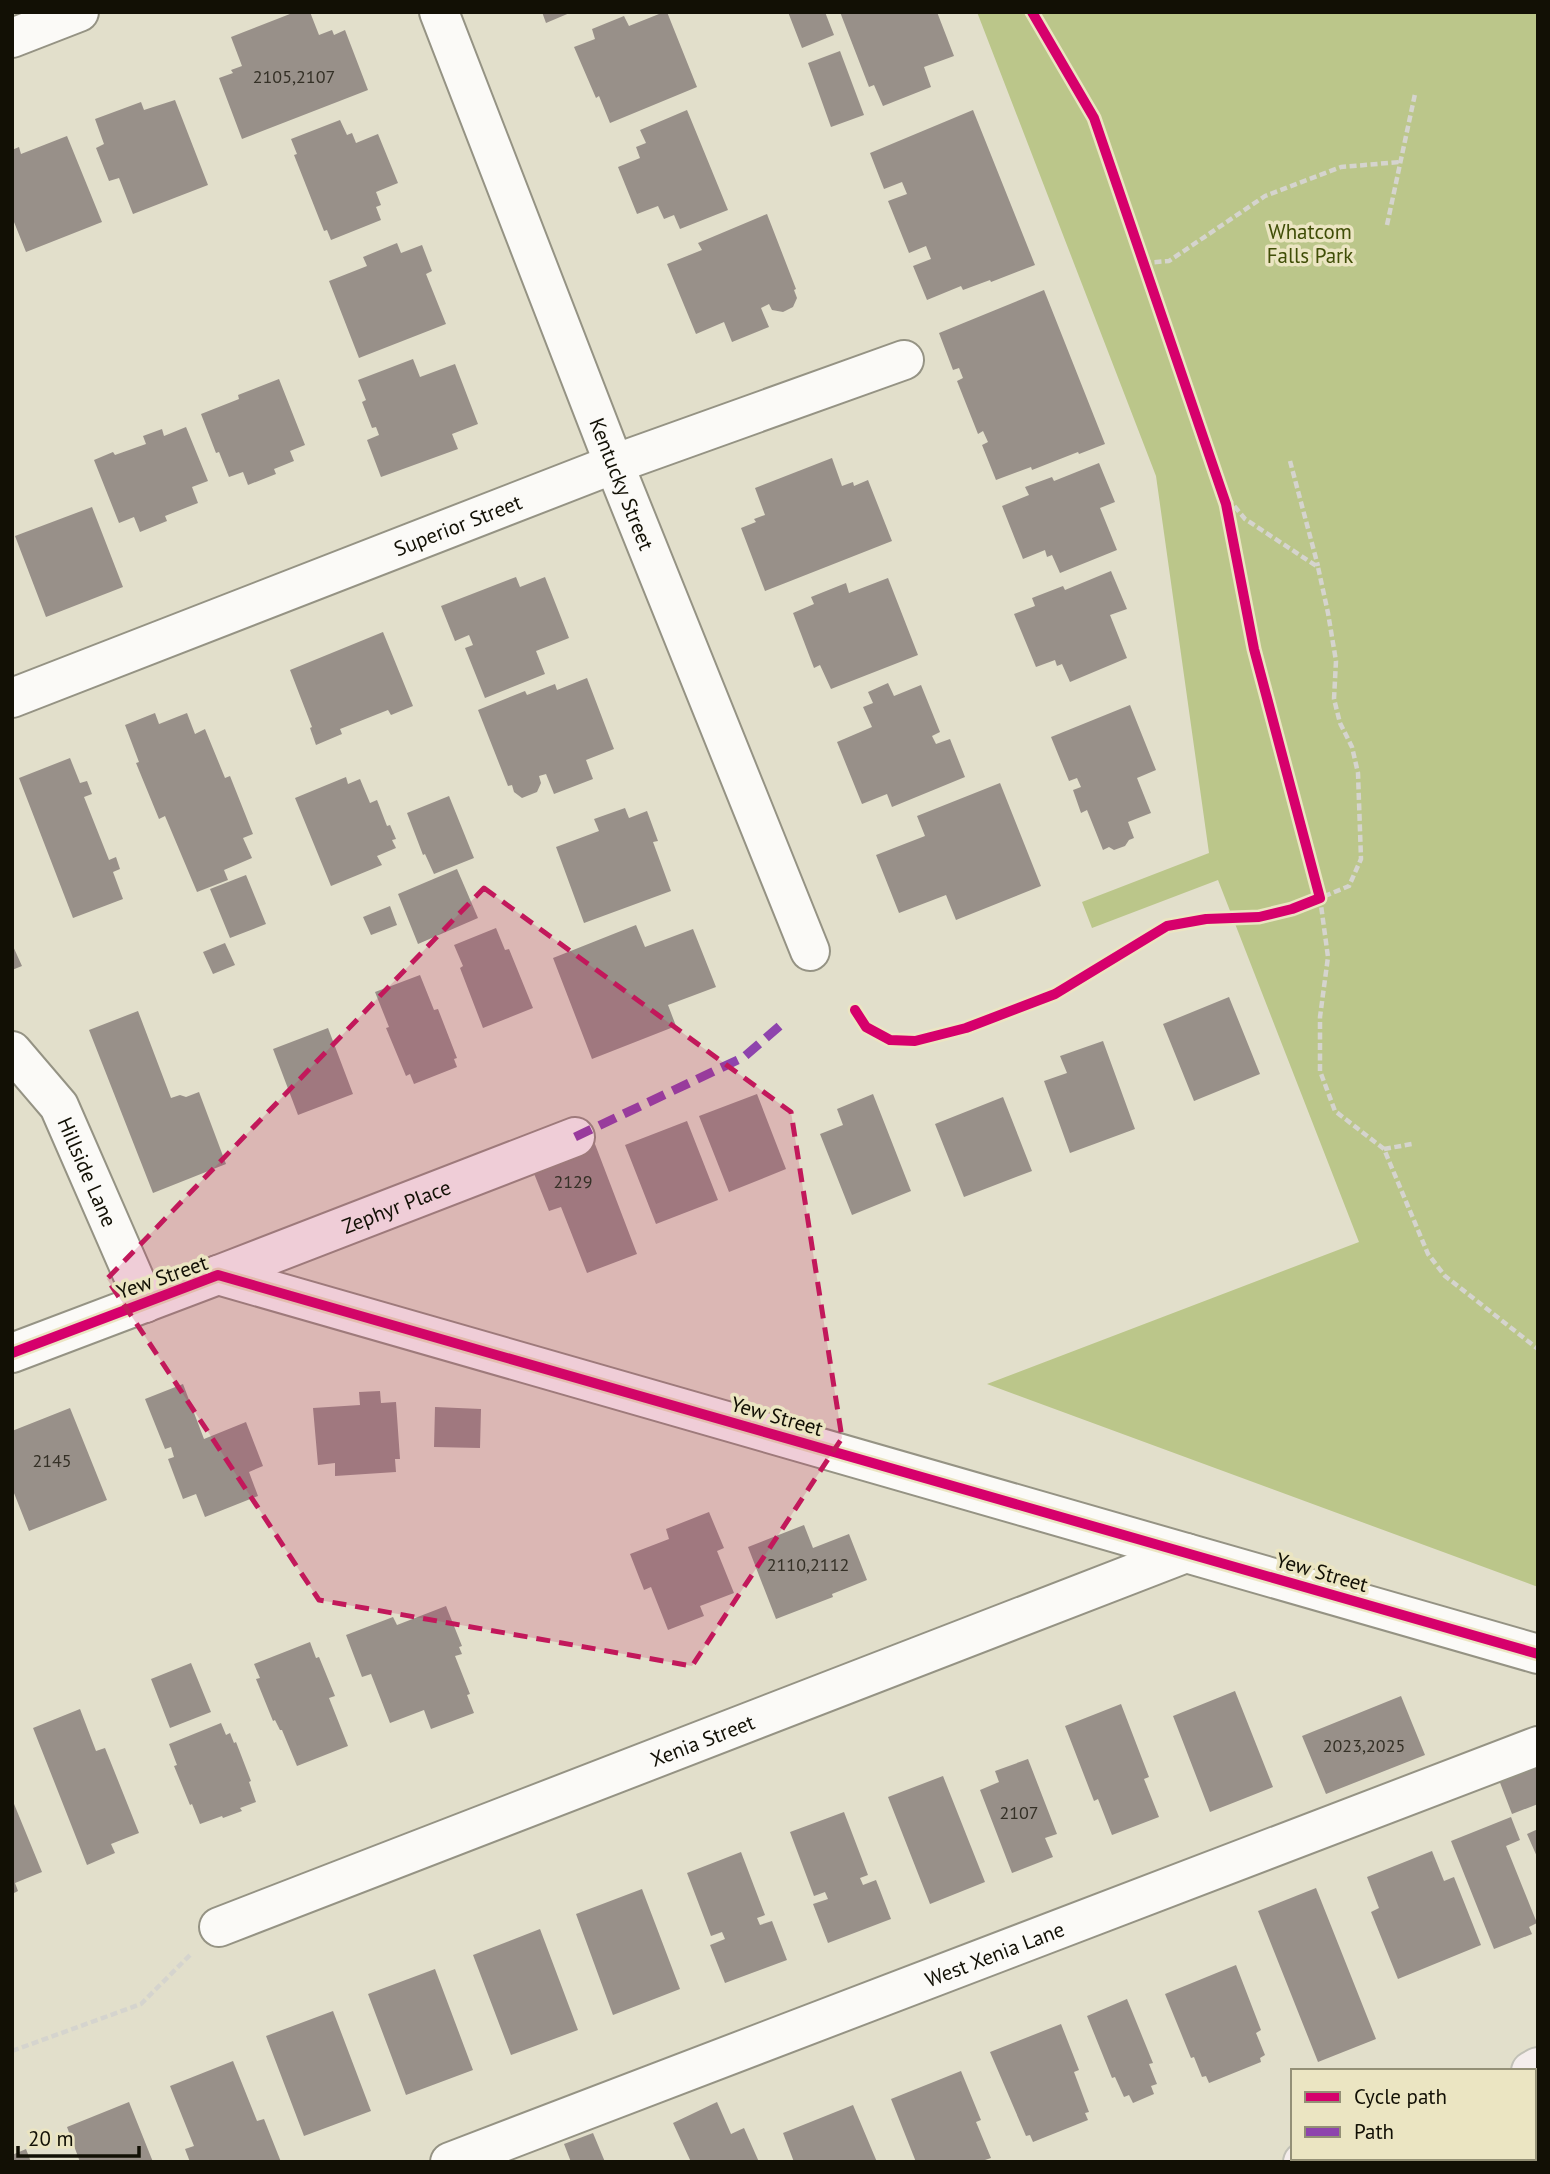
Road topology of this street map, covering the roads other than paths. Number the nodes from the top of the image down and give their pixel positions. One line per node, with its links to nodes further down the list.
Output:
1 (79, 12): 3 (street)
2 (439, 12): 5 (street, Kentucky Street)
3 (12, 38)
4 (904, 360): 5 (street, Superior Street)
5 (614, 464): 6 (street, Superior Street); 7 (street, Kentucky Street)
6 (12, 698)
7 (810, 951)
8 (12, 1051): 11 (street, Hillside Lane)
9 (575, 1137): 10 (street, Zephyr Place)
10 (218, 1275): 11 (street, Yew Street); 13 (street, Yew Street)
11 (145, 1303): 12 (street, Yew Street)
12 (12, 1353)
13 (1186, 1553): 14 (street, Yew Street); 16 (street, Xenia Street)
14 (1538, 1654)
15 (1538, 1746): 17 (street, West Xenia Lane)
16 (219, 1927)
17 (450, 2162)

